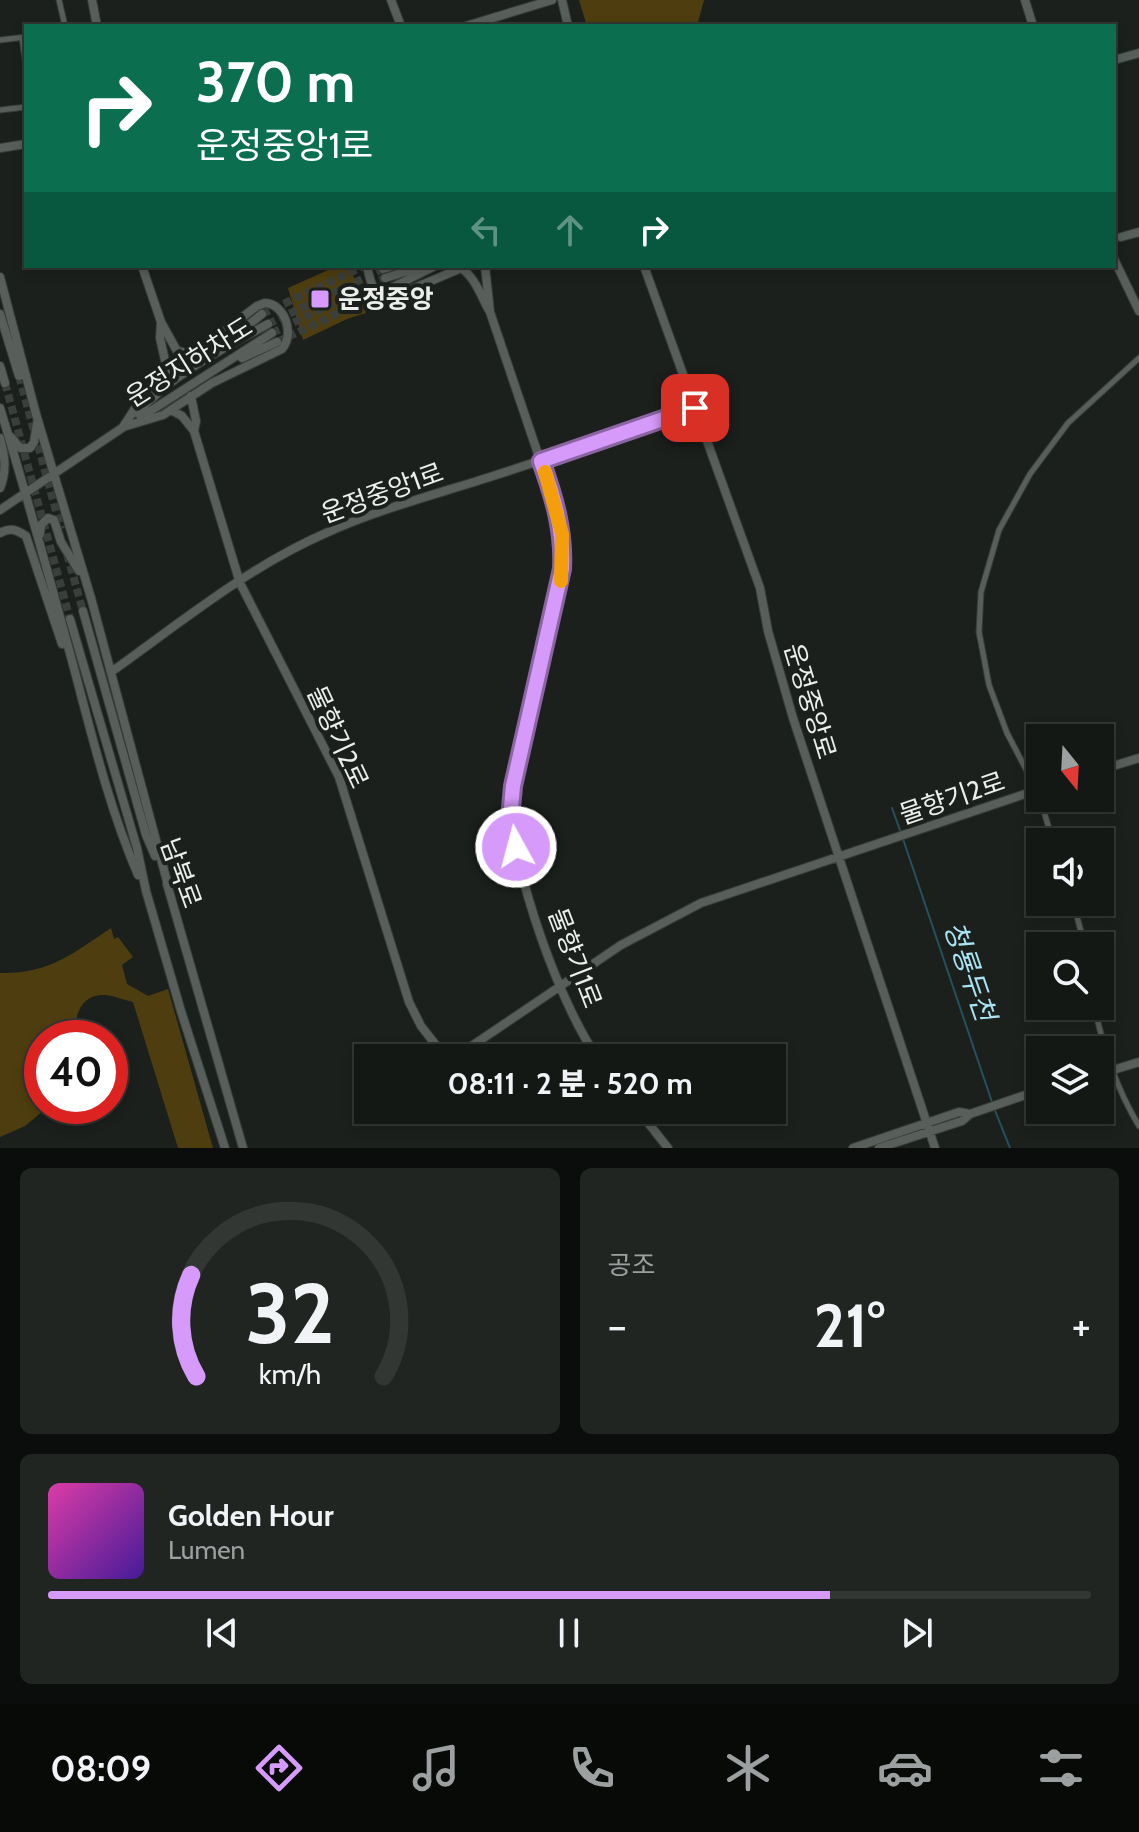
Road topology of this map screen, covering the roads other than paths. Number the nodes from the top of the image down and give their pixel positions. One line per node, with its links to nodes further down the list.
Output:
1 (59, 0): 7 (street)
2 (92, 0): 8 (street)
3 (391, 0): 9 (street)
4 (552, 0): 10 (street)
5 (562, 0): 11 (street)
6 (1025, 0): 12 (street)
7 (65, 24)
8 (97, 24)
9 (400, 24)
10 (473, 24)
11 (568, 24)
12 (1032, 24)
13 (24, 38): 14 (street)
14 (0, 40)
15 (1139, 53): 16 (street)
16 (1116, 59)
17 (24, 107): 18 (street)
18 (0, 110)
19 (24, 144): 20 (street)
20 (0, 148)
21 (1139, 232): 22 (street)
22 (1121, 237)
23 (1116, 263): 35 (street)
24 (143, 268): 39 (street)
25 (368, 268): 29 (street)
26 (391, 268): 27 (street)
27 (414, 268)
28 (431, 268): 34 (street)
29 (462, 268)
30 (465, 268): 36 (street)
31 (485, 268): 36 (street)
32 (645, 268): 51 (street, 운정중앙로)
33 (0, 277): 53 (street)
34 (389, 289)
35 (1139, 311)
36 (490, 312): 57 (street, 물향기1로)
37 (0, 314): 47 (street)
38 (262, 314): 43 (street)
39 (161, 322): 42 (street); 46 (street)
40 (268, 324): 43 (street)
41 (275, 337): 54 (street, 운정지하차도)
42 (193, 355): 46 (street); 49 (street)
43 (210, 355): 54 (street)
44 (1139, 358): 72 (street)
45 (0, 366): 48 (street)
46 (168, 374): 54 (street)
47 (19, 376)
48 (5, 383)
49 (191, 396): 52 (street); 55 (street, 물향기2로)
50 (0, 408): 56 (street)
51 (695, 408): 57 (street, 운정중앙1로); 74 (street, 운정중앙로)
52 (171, 410): 54 (street); 55 (street)
53 (36, 414): 56 (street); 58 (street)
54 (125, 426): 58 (street)
55 (194, 431): 64 (street, 물향기2로)
56 (4, 436): 59 (street); 60 (street)
57 (541, 461): 64 (street, 운정중앙1로); 77 (street, 물향기1로)
58 (54, 473): 60 (street); 65 (street)
59 (0, 488)
60 (26, 492): 61 (street); 63 (street)
61 (0, 510)
62 (0, 533): 69 (street)
63 (39, 540): 65 (street); 69 (street)
64 (240, 583): 68 (street, 운정중앙1로); 78 (street, 물향기2로)
65 (89, 589): 68 (street)
66 (83, 611): 75 (street, 남북로)
67 (70, 619): 76 (street, 남북로)
68 (111, 672): 75 (street)
69 (77, 678): 76 (street)
70 (1139, 758): 71 (street)
71 (1114, 766)
72 (1026, 768)
73 (1026, 797): 74 (street, 물향기2로)
74 (838, 856): 77 (street, 물향기2로); 87 (street, 운정중앙로)
75 (168, 885): 89 (street, 남북로)
76 (146, 891): 88 (street, 남북로)
77 (561, 986): 79 (street, 물향기2로); 80 (street, 물향기1로)
78 (435, 1044)
79 (475, 1044)
80 (591, 1044)
81 (1139, 1062): 82 (street)
82 (1114, 1070)
83 (1114, 1076): 86 (street)
84 (1026, 1094): 87 (street)
85 (649, 1124): 90 (street)
86 (1139, 1126)
87 (928, 1127): 91 (street); 92 (street); 93 (street, 운정중앙로)
88 (223, 1148)
89 (245, 1148)
90 (668, 1148)
91 (853, 1148)
92 (879, 1148)
93 (935, 1148)

